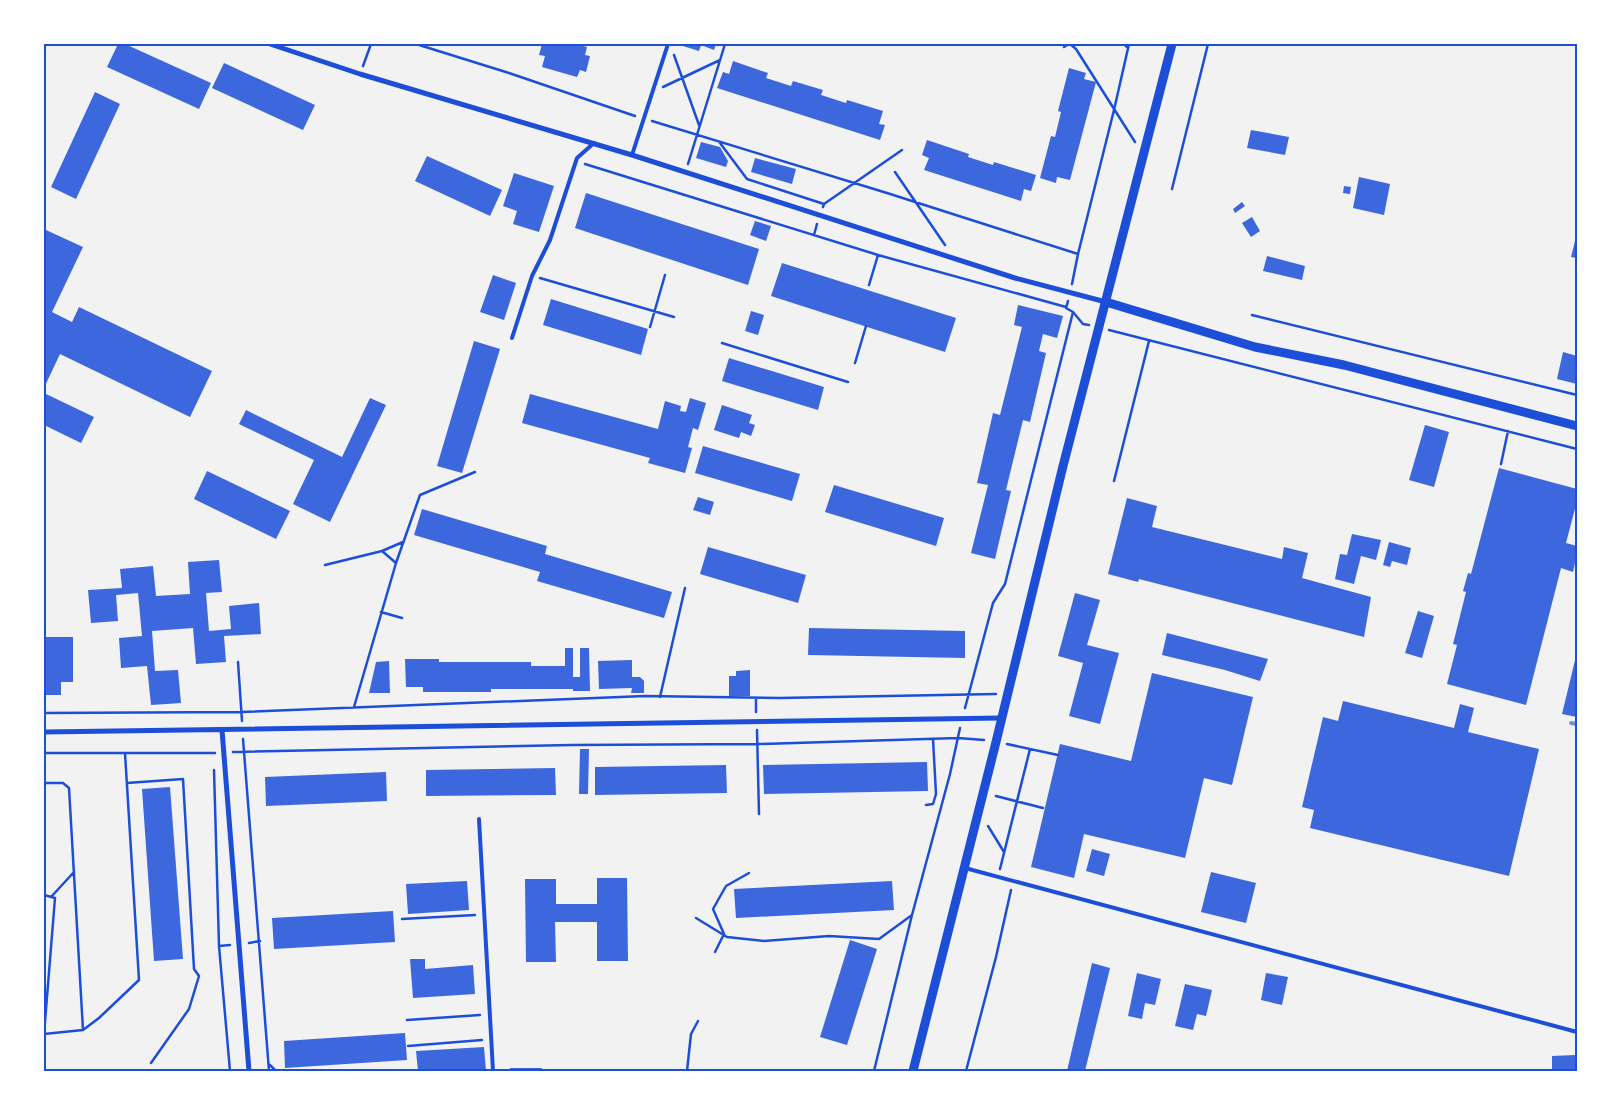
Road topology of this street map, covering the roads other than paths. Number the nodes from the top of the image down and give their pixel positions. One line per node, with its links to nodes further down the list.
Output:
1 (270, 44): 4 (street)
2 (668, 44): 5 (lane)
3 (1172, 44): 6 (street)
4 (594, 143): 5 (street); 7 (lane)
5 (632, 155): 6 (street)
6 (1106, 302): 8 (street); 9 (street)
7 (512, 338)
8 (1577, 426)
9 (1002, 718): 10 (street); 13 (street)
10 (222, 730): 11 (street); 15 (street)
11 (44, 732)
12 (479, 818): 16 (lane)
13 (965, 868): 14 (lane); 17 (street)
14 (1577, 1032)
15 (249, 1071)
16 (493, 1071)
17 (913, 1071)

